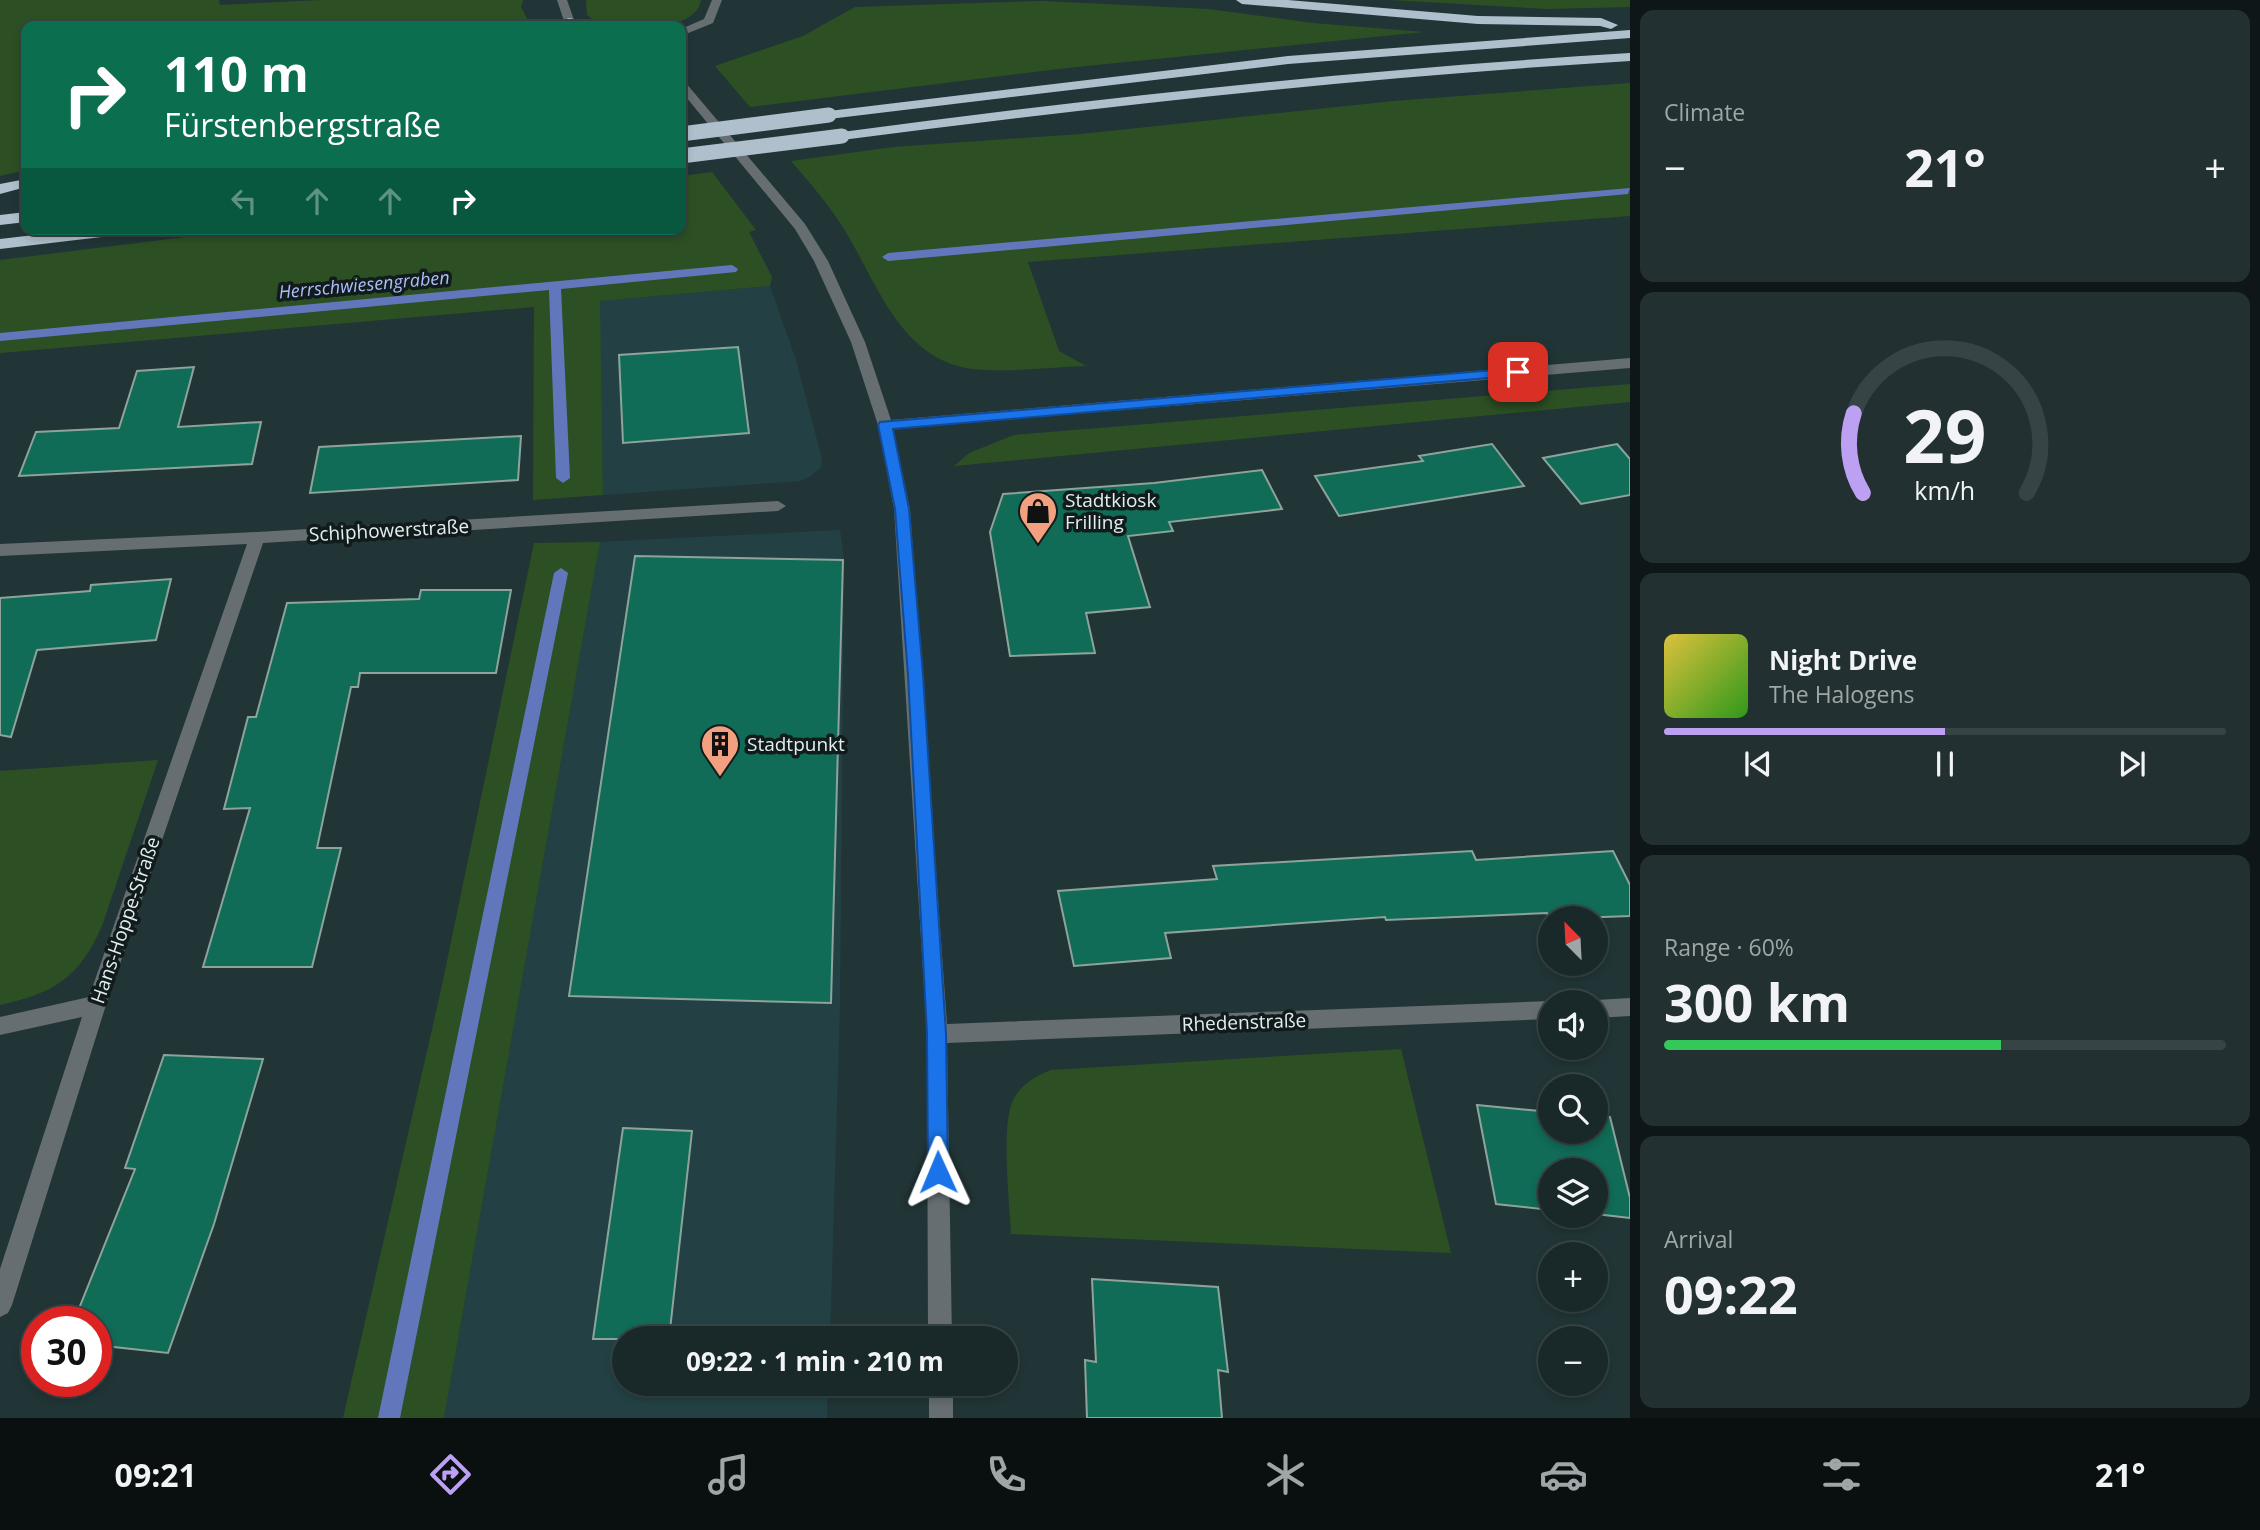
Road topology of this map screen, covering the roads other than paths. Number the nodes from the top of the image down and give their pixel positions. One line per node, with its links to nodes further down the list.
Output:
1 (562, 0): 4 (street)
2 (717, 0): 5 (street)
3 (1242, 0): 6 (highway)
4 (566, 21)
5 (686, 31)
6 (1630, 32): 9 (highway, bridge)
7 (1630, 57): 10 (highway, bridge)
8 (686, 90): 18 (street)
9 (686, 133)
10 (686, 155)
11 (21, 184): 12 (highway)
12 (0, 189)
13 (21, 218): 14 (highway)
14 (0, 220)
15 (76, 235): 16 (highway)
16 (0, 244)
17 (1630, 363): 18 (street)
18 (885, 425): 27 (street)
19 (778, 506): 20 (street, Schiphowerstraße)
20 (257, 538): 21 (street, Schiphowerstraße); 22 (street, Hans-Hoppe-Straße)
21 (0, 550)
22 (96, 1005): 26 (street); 28 (street, Hans-Hoppe-Straße)
23 (1630, 1007): 24 (street)
24 (1608, 1008)
25 (1538, 1010): 27 (street, Rhedenstraße)
26 (0, 1026)
27 (937, 1034): 29 (street)
28 (0, 1305)
29 (940, 1326)
30 (941, 1396): 31 (street)
31 (941, 1418)

